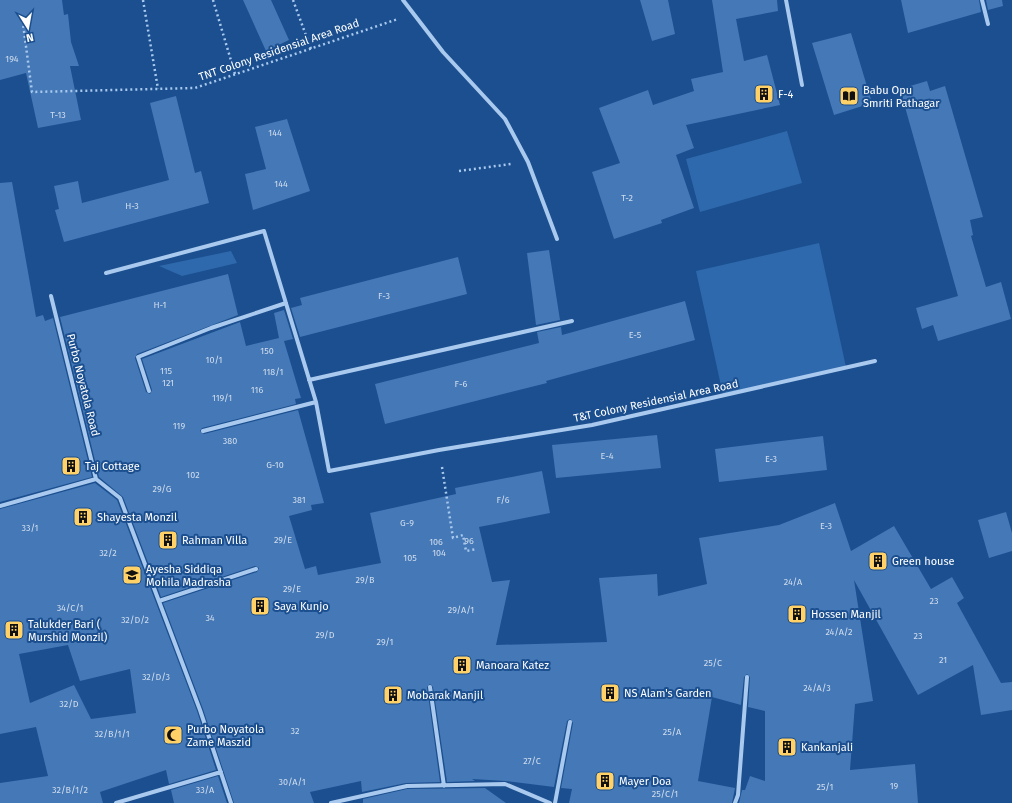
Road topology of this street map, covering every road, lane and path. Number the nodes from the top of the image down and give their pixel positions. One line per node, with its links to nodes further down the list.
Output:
1 (143, 0): 13 (path)
2 (213, 0): 11 (path)
3 (293, 0): 10 (path)
4 (403, 0): 7 (street)
5 (786, 0): 12 (street)
6 (982, 0): 9 (street)
7 (414, 15): 10 (path, TNT Colony Residensial Area Road); 14 (street)
8 (22, 16): 13 (path, TNT Colony Residensial Area Road)
9 (988, 24)
10 (311, 49): 11 (path, TNT Colony Residensial Area Road)
11 (235, 74): 13 (path, TNT Colony Residensial Area Road)
12 (802, 85)
13 (158, 89)
14 (528, 162): 15 (path); 16 (street)
15 (458, 171)
16 (557, 239)
17 (106, 273): 19 (street, T&T Colony Residensial Area Road)
18 (51, 296): 27 (street, Purbo Noyatola Road)
19 (286, 303): 22 (street, T&T Colony Residensial Area Road); 23 (street)
20 (572, 321): 22 (street)
21 (875, 361): 26 (street, T&T Colony Residensial Area Road)
22 (309, 380): 24 (street, T&T Colony Residensial Area Road)
23 (149, 391)
24 (316, 402): 25 (street); 26 (street, T&T Colony Residensial Area Road)
25 (203, 430)
26 (439, 450): 29 (path)
27 (96, 479): 28 (street); 31 (street)
28 (0, 506)
29 (477, 549)
30 (256, 569): 31 (street)
31 (159, 601): 35 (street)
32 (747, 677): 42 (street)
33 (430, 687): 36 (street)
34 (570, 722): 41 (street)
35 (221, 772): 37 (street); 38 (street)
36 (444, 786): 39 (street); 40 (street)
37 (116, 803)
38 (231, 803)
39 (331, 803)
40 (550, 803)
41 (555, 803)
42 (735, 803)

